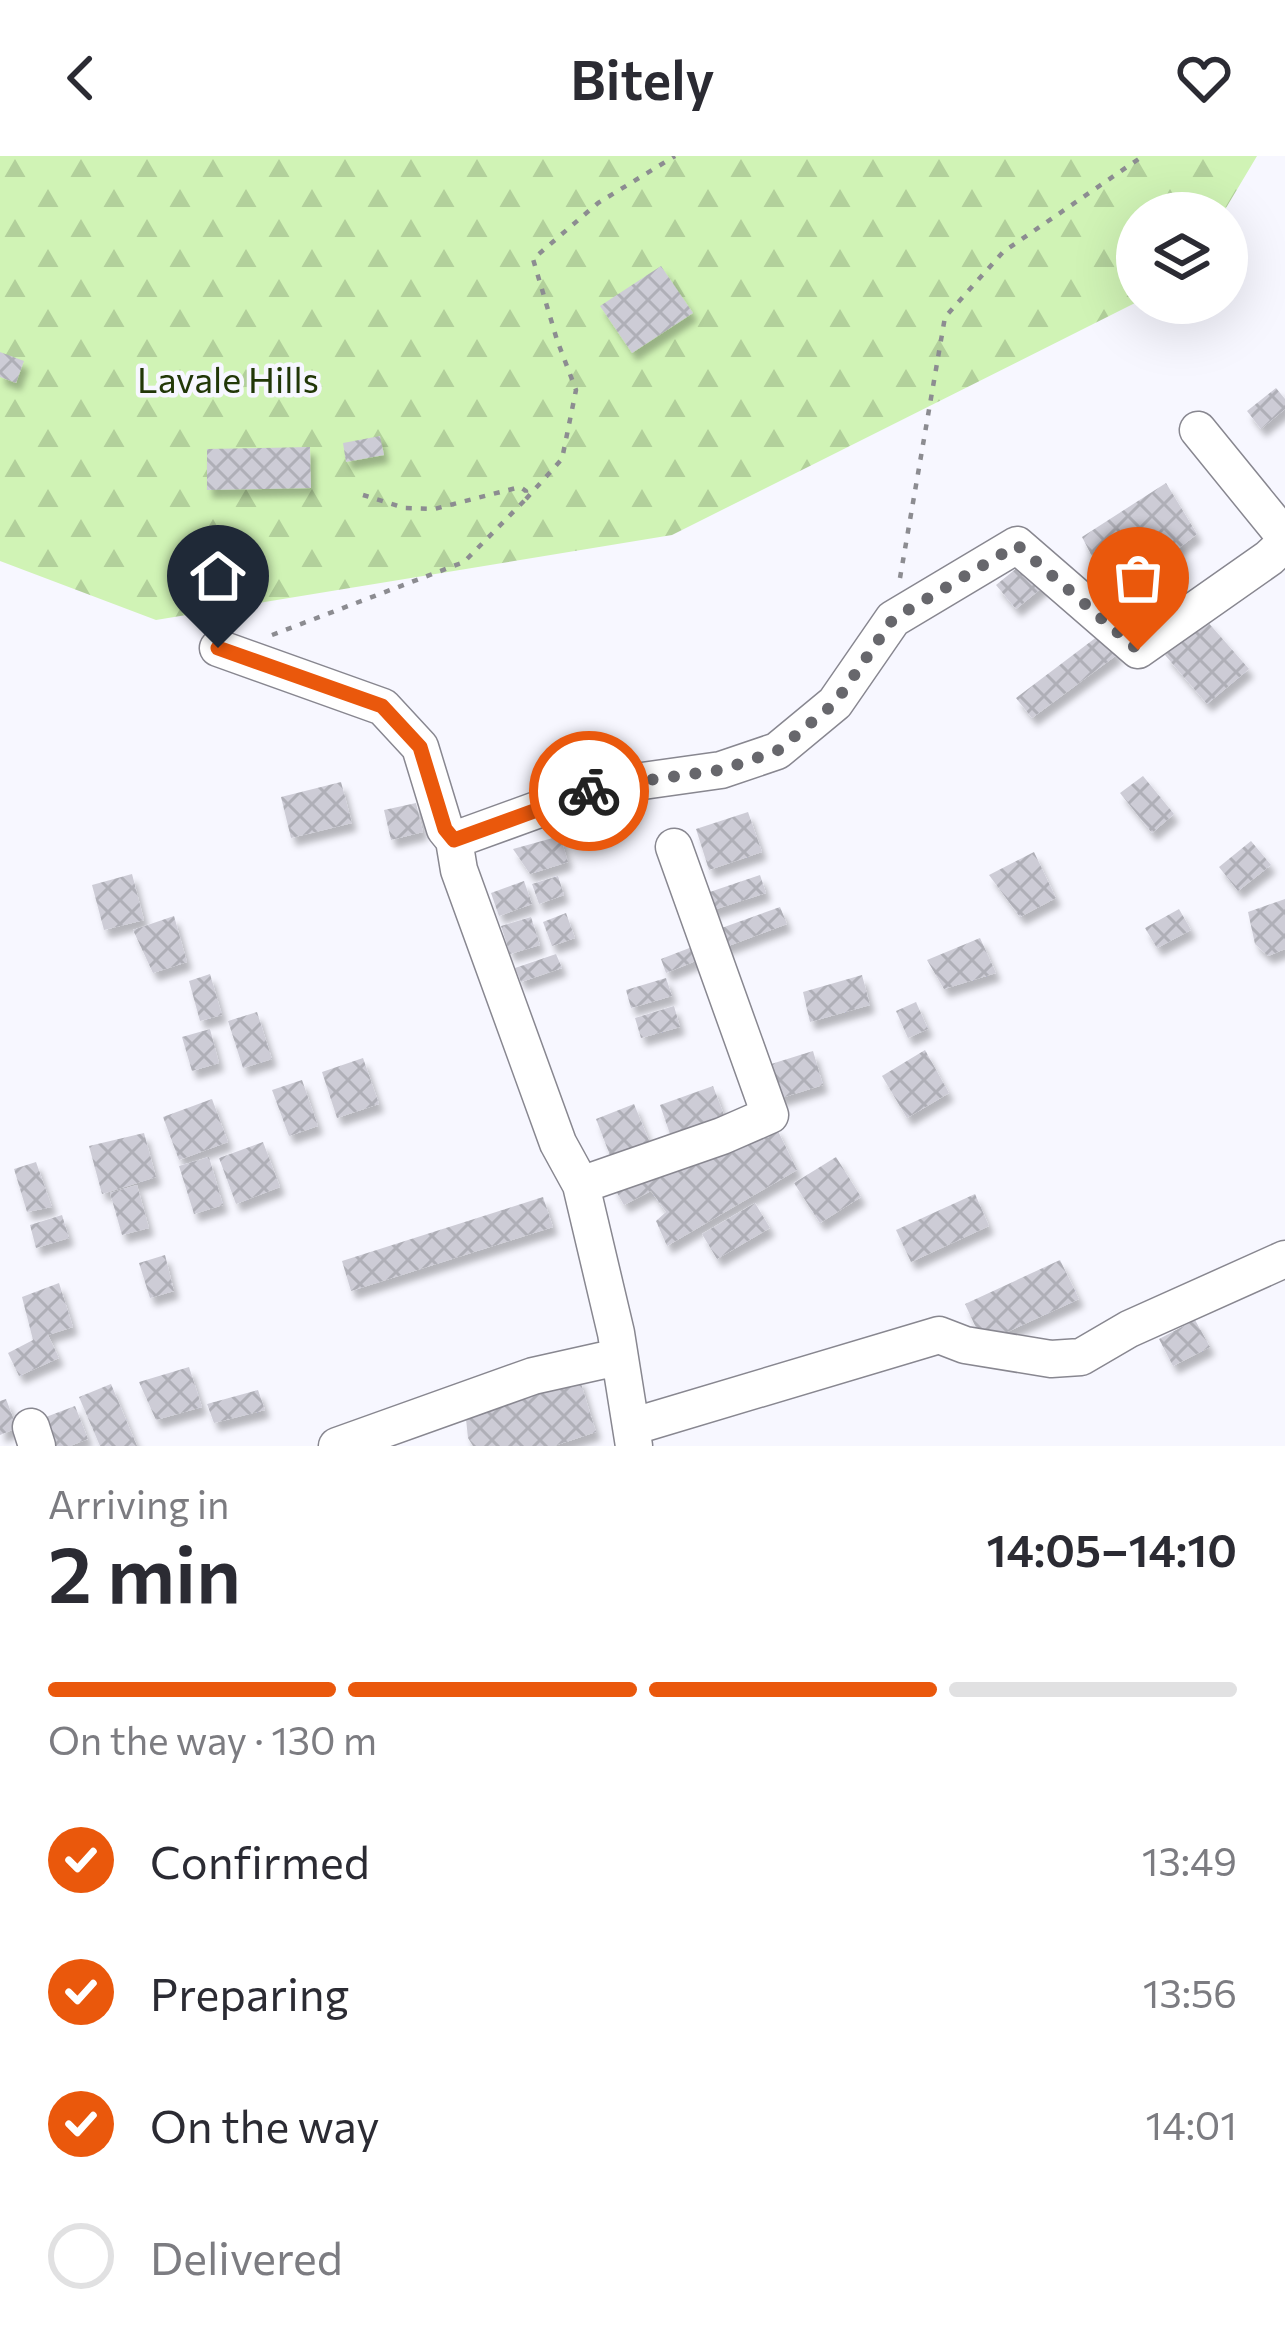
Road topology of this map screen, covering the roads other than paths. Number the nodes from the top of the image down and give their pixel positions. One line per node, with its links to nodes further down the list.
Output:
1 (1198, 430): 2 (street)
2 (1285, 540): 4 (street)
3 (218, 648): 4 (street)
4 (454, 840): 6 (street)
5 (674, 848): 6 (street)
6 (581, 1185): 8 (street)
7 (1285, 1259): 9 (street)
8 (619, 1357): 9 (street); 10 (street)
9 (633, 1437)
10 (337, 1446)

